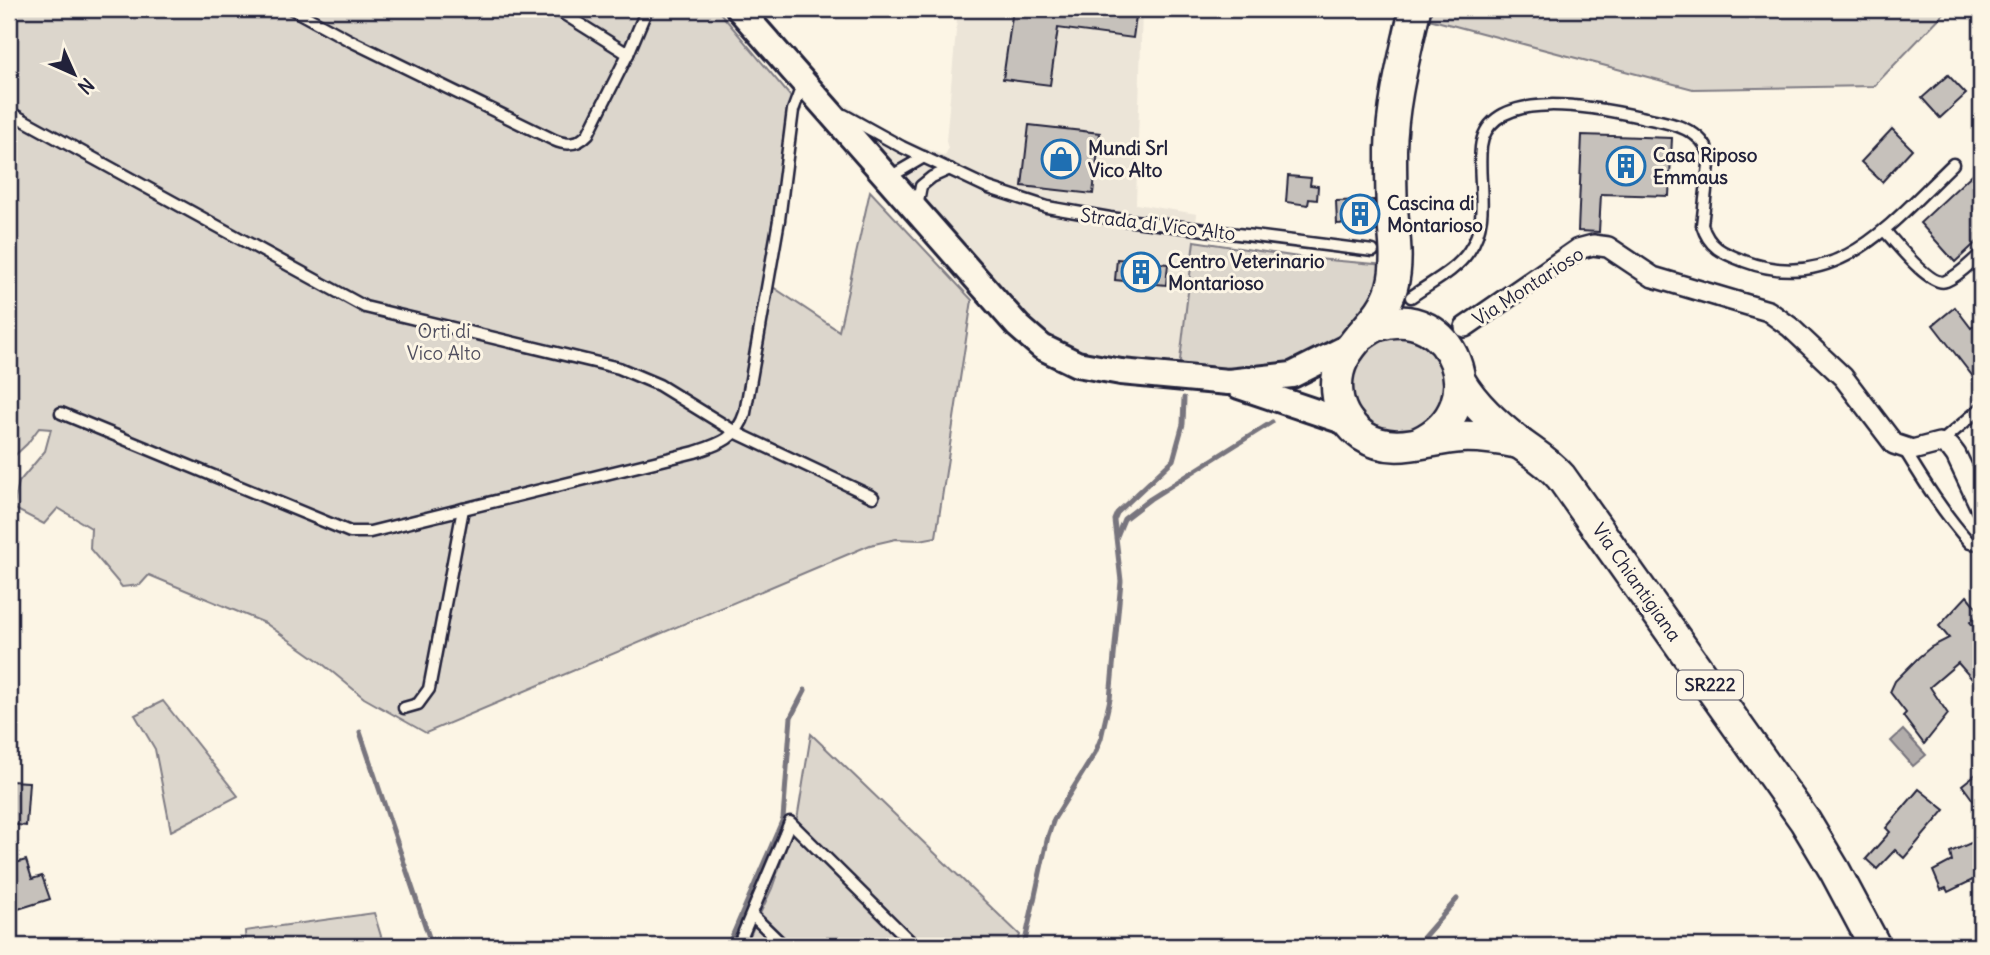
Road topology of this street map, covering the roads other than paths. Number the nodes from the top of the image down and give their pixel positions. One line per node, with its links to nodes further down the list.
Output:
1 (292, 9): 6 (lane)
2 (556, 9): 6 (lane)
3 (647, 9): 6 (lane)
4 (739, 9): 7 (street, Strada di Vico Alto)
5 (1415, 9): 15 (main road, Via Chiantigiana)
6 (628, 54)
7 (810, 90): 9 (lane, Strada di Vico Alto); 12 (street, Strada di Vico Alto); 26 (lane)
8 (9, 112): 26 (lane)
9 (924, 157): 11 (lane, Strada di Vico Alto); 12 (lane)
10 (1953, 164): 14 (lane)
11 (950, 169): 13 (lane); 15 (lane, Strada di Vico Alto)
12 (887, 178): 13 (street, Strada di Vico Alto)
13 (917, 211): 22 (street, Strada di Vico Alto)
14 (1884, 230): 16 (lane); 17 (lane)
15 (1385, 253): 17 (main road, Via Chiantigiana); 20 (main road, Via Chiantigiana)
16 (1981, 254)
17 (1411, 297): 18 (main road, Via Chiantigiana)
18 (1423, 327): 20 (main road); 21 (main road, Via Chiantigiana)
19 (1465, 327): 30 (street, Via Montarioso)
20 (1354, 341): 22 (street, Strada di Vico Alto); 25 (main road, Via Chiantigiana)
21 (1460, 381): 27 (main road, Via Chiantigiana); 29 (main road)
22 (1228, 382): 25 (street, Strada di Vico Alto)
23 (1981, 408): 28 (lane)
24 (61, 413): 33 (lane)
25 (1349, 423): 29 (main road, Via Chiantigiana)
26 (737, 433): 31 (lane); 33 (lane)
27 (1520, 443): 29 (main road, Via Chiantigiana); 40 (main road, Via Chiantigiana / SR222)
28 (1939, 443): 30 (street); 32 (street)
29 (1415, 444)
30 (1903, 448): 34 (lane)
31 (873, 497)
32 (1981, 508)
33 (463, 509): 35 (lane)
34 (1981, 544)
35 (404, 709)
36 (752, 915): 37 (lane); 38 (lane); 39 (lane)
37 (738, 946)
38 (784, 946)
39 (915, 946)
40 (1875, 946)

